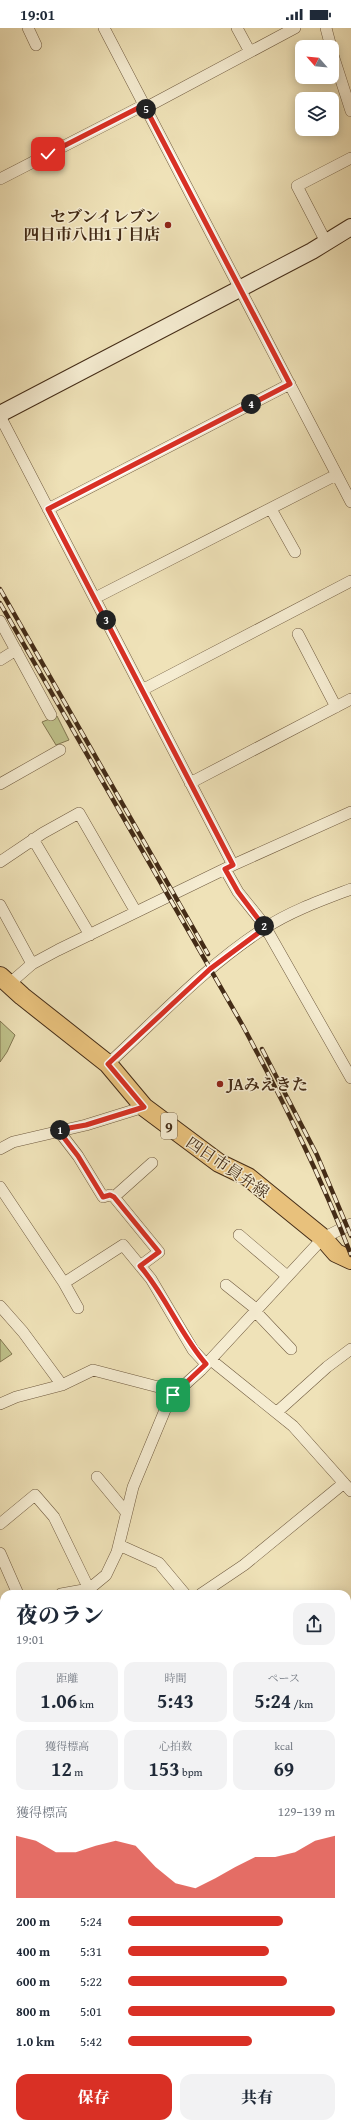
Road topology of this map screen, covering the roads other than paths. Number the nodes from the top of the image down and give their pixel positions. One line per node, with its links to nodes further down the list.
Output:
1 (28, 28): 7 (street)
2 (104, 28): 10 (street)
3 (237, 28): 8 (street)
4 (295, 28): 8 (street)
5 (326, 28): 6 (street)
6 (329, 40)
7 (36, 45)
8 (250, 52): 10 (street)
9 (339, 74): 11 (street)
10 (144, 106): 13 (street); 16 (street)
11 (351, 111)
12 (351, 158): 15 (street)
13 (0, 179)
14 (351, 227): 15 (street)
15 (326, 242): 16 (street)
16 (240, 289): 17 (street); 18 (street)
17 (290, 384): 19 (street); 21 (street)
18 (0, 415): 21 (street)
19 (336, 475): 20 (street); 22 (street)
20 (351, 502)
21 (48, 509): 25 (street)
22 (271, 509): 23 (street); 25 (street)
23 (295, 552)
24 (351, 581): 30 (street)
25 (95, 598): 30 (street)
26 (0, 621): 28 (street)
27 (298, 634): 32 (street)
28 (16, 650): 29 (street); 33 (street)
29 (0, 660)
30 (142, 690): 35 (street)
31 (351, 699): 32 (street)
32 (336, 707): 35 (street)
33 (51, 715)
34 (60, 750): 36 (street)
35 (190, 783): 40 (street)
36 (0, 784)
37 (351, 812): 40 (street)
38 (34, 839): 39 (street); 43 (street); 45 (street)
39 (0, 862)
40 (229, 867): 43 (street); 44 (street)
41 (351, 889): 44 (street)
42 (0, 905): 46 (street)
43 (136, 912): 45 (street)
44 (265, 928): 48 (street); 49 (street)
45 (90, 935): 46 (street)
46 (32, 964): 47 (street)
47 (5, 980): 48 (main road, 四日市員弁線 / 9)
48 (108, 1064): 50 (main road, 四日市員弁線 / 9)
49 (351, 1078)
50 (144, 1107): 51 (street); 58 (main road, 四日市員弁線 / 9)
51 (58, 1130): 52 (street); 55 (street)
52 (0, 1150)
53 (152, 1163): 55 (street)
54 (0, 1187): 62 (street)
55 (114, 1197): 60 (street)
56 (351, 1224): 58 (street)
57 (240, 1235): 61 (street)
58 (323, 1238): 59 (main road, 四日市員弁線 / 9); 61 (street)
59 (351, 1260)
60 (140, 1266): 62 (street); 69 (street)
61 (287, 1276): 66 (street)
62 (64, 1283): 65 (street)
63 (226, 1285): 66 (street)
64 (0, 1306): 70 (street)
65 (78, 1308)
66 (256, 1310): 67 (street); 69 (street)
67 (291, 1349)
68 (351, 1349): 73 (street)
69 (208, 1362): 71 (street); 73 (street)
70 (62, 1385): 71 (street); 72 (street)
71 (173, 1395): 76 (street)
72 (0, 1404)
73 (277, 1412): 75 (street)
74 (97, 1477): 76 (street)
75 (347, 1487): 84 (street)
76 (126, 1512): 78 (street)
77 (0, 1524): 80 (street)
78 (119, 1546): 80 (street); 83 (street)
79 (0, 1553): 81 (street)
80 (89, 1589): 82 (street)
81 (16, 1590)
82 (83, 1590)
83 (182, 1590)
84 (207, 1590)

